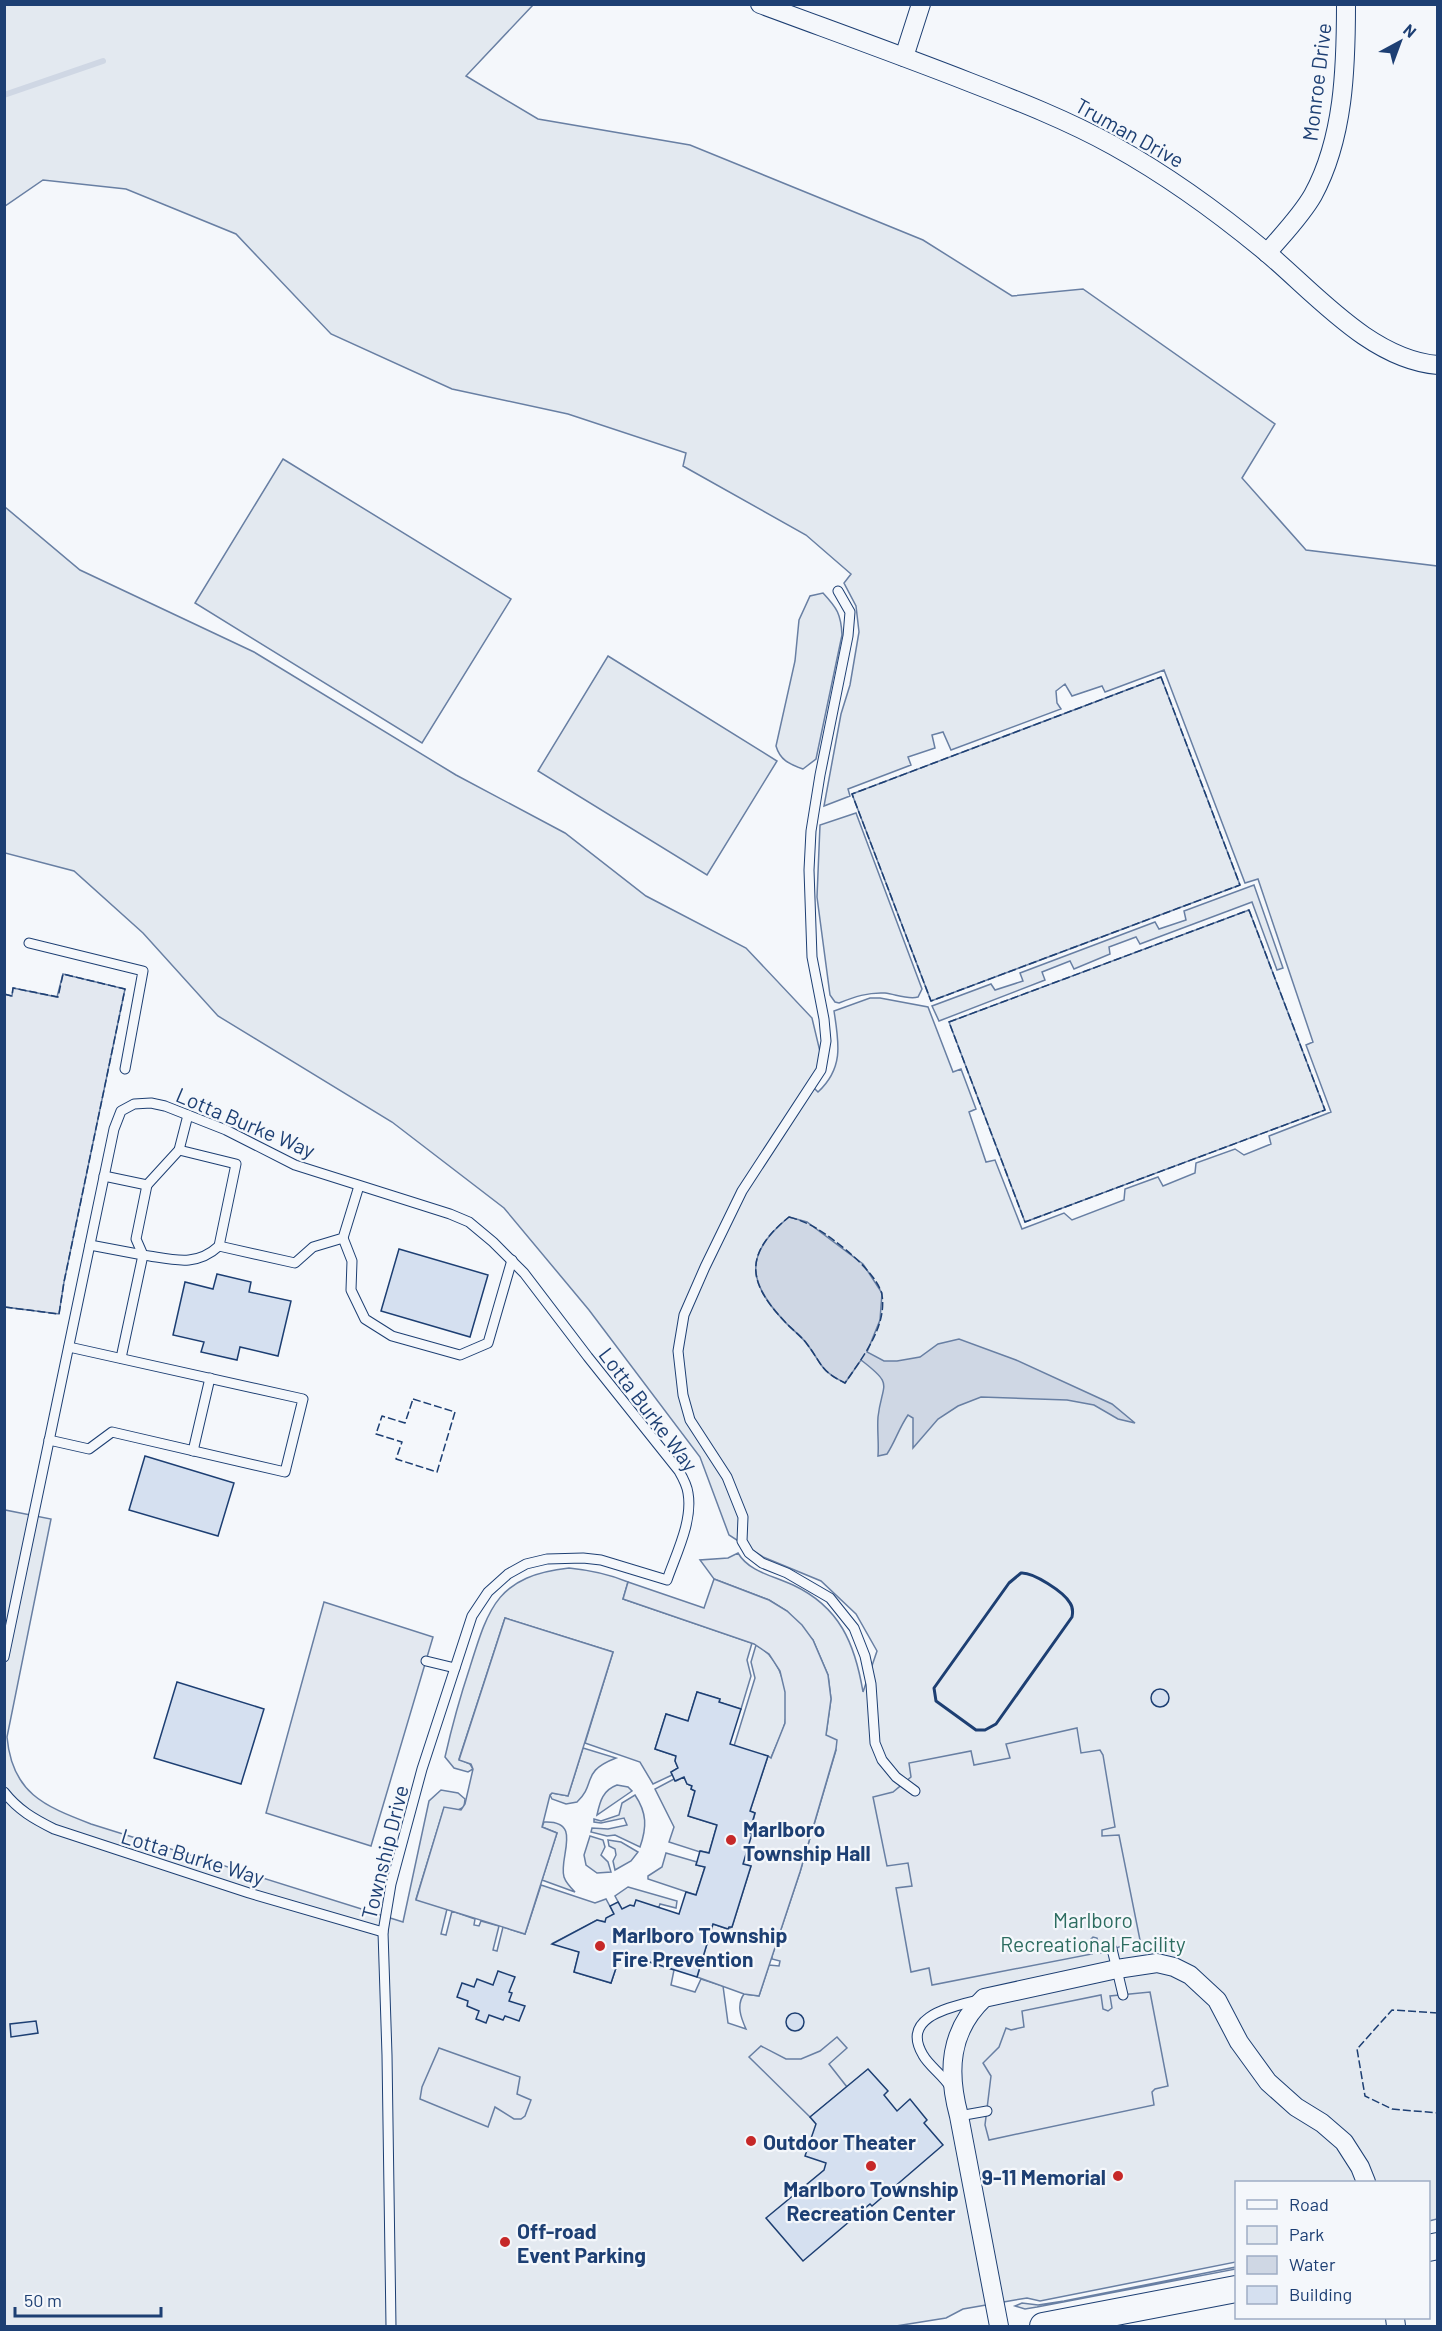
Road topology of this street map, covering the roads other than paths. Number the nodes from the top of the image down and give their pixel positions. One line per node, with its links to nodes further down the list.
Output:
1 (760, 4): 4 (street, Truman Drive)
2 (921, 4): 4 (street)
3 (1346, 4): 5 (street, Monroe Drive)
4 (904, 57): 5 (street, Truman Drive)
5 (1267, 253): 6 (street, Truman Drive)
6 (1437, 365)
7 (838, 591): 32 (lane)
8 (29, 944): 9 (lane)
9 (125, 1069)
10 (188, 1115): 11 (lane); 12 (lane, Lotta Burke Way); 14 (lane, Lotta Burke Way)
11 (179, 1150): 13 (lane); 17 (lane)
12 (104, 1176): 13 (lane); 16 (lane, Lotta Burke Way)
13 (147, 1185): 18 (lane)
14 (359, 1186): 15 (lane); 19 (lane, Lotta Burke Way)
15 (343, 1238): 17 (lane); 19 (lane)
16 (90, 1245): 18 (lane); 20 (lane, Lotta Burke Way)
17 (219, 1246): 18 (lane)
18 (143, 1256): 21 (lane)
19 (512, 1260): 25 (lane, Lotta Burke Way)
20 (69, 1347): 21 (lane); 23 (lane, Lotta Burke Way)
21 (121, 1358): 22 (lane)
22 (210, 1378): 24 (lane); 24 (lane)
23 (49, 1440): 24 (lane); 27 (lane, Lotta Burke Way)
24 (193, 1451)
25 (667, 1580): 30 (lane, Township Drive)
26 (4, 1600): 27 (lane)
27 (15, 1602): 28 (lane, Lotta Burke Way)
28 (4, 1657)
29 (426, 1660): 30 (lane)
30 (455, 1668): 33 (lane, Township Drive)
31 (4, 1791): 33 (lane, Lotta Burke Way)
32 (915, 1791)
33 (383, 1932): 43 (lane, Township Drive)
34 (1112, 1949): 35 (lane)
35 (1117, 1969): 36 (lane); 37 (street); 41 (street)
36 (1123, 1995)
37 (984, 1998): 38 (street); 38 (lane)
38 (952, 2090): 40 (street)
39 (987, 2111): 40 (lane)
40 (959, 2116): 44 (street)
41 (1366, 2181)
42 (1235, 2289): 45 (street)
43 (391, 2326)
44 (999, 2326)
45 (1043, 2326)

